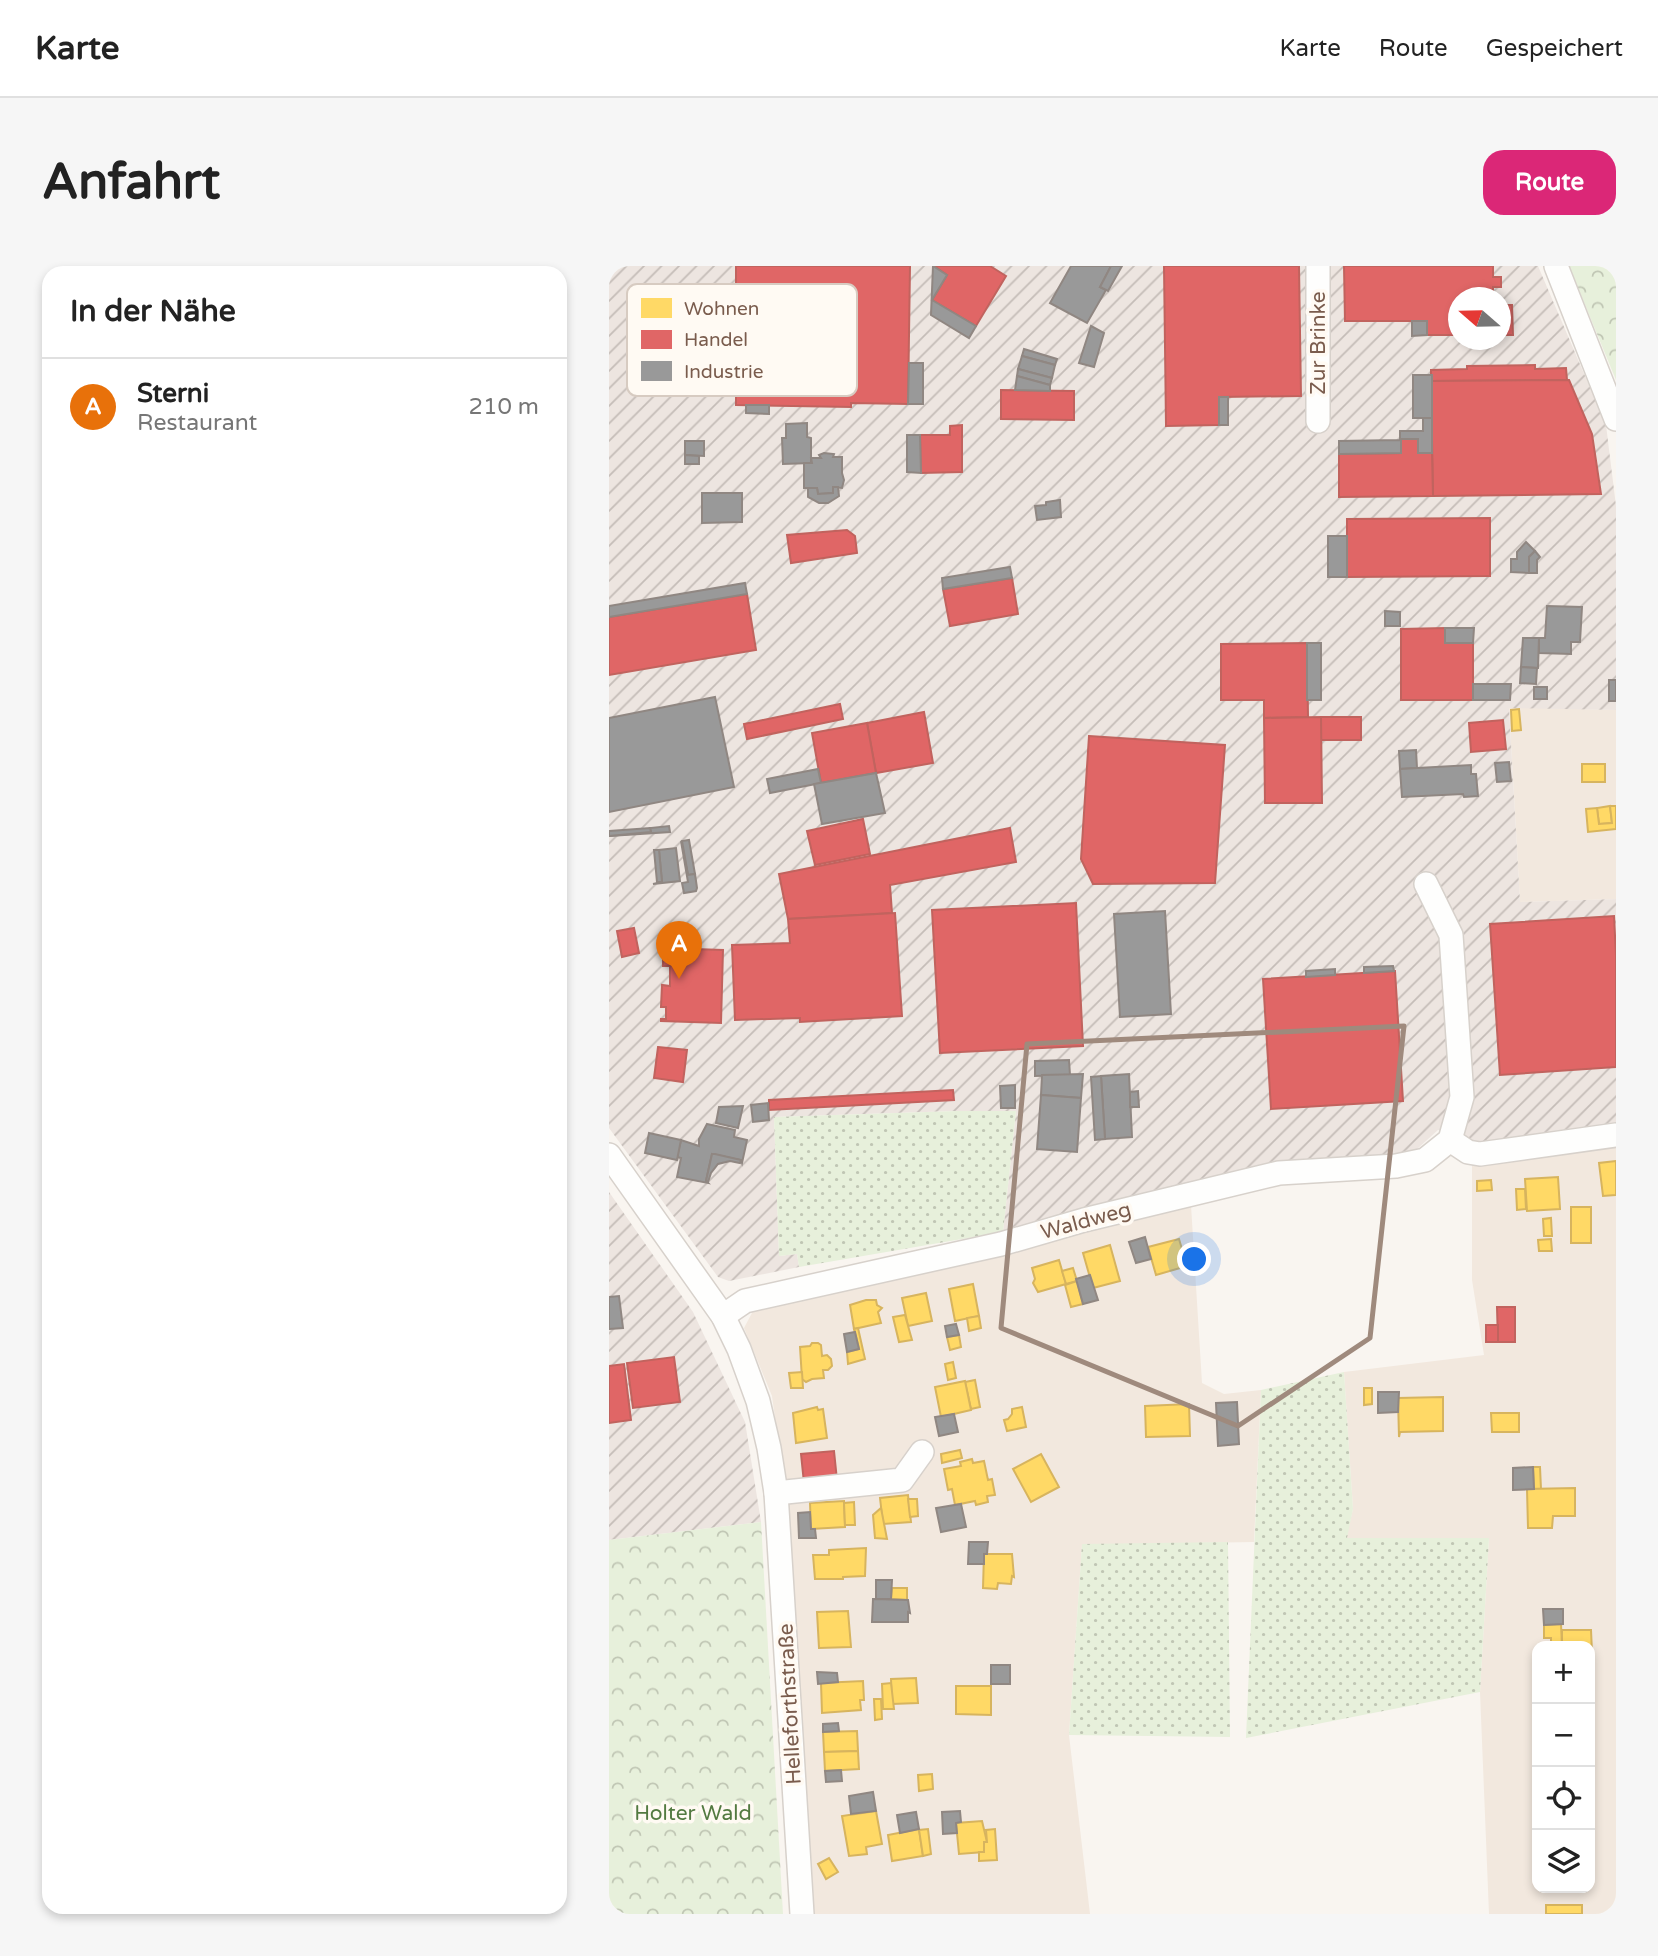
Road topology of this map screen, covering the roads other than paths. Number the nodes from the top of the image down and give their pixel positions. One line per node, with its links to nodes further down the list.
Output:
1 (1318, 266): 4 (street, Zur Brinke)
2 (1556, 266): 3 (street)
3 (1616, 419)
4 (1318, 421)
5 (1426, 884): 7 (street)
6 (1616, 1135): 7 (street)
7 (1450, 1140): 9 (street, Waldweg)
8 (609, 1156): 9 (street, Helleforthstraße)
9 (723, 1316): 11 (street, Helleforthstraße)
10 (922, 1452): 11 (street)
11 (776, 1493): 12 (street, Helleforthstraße)
12 (802, 1914)

